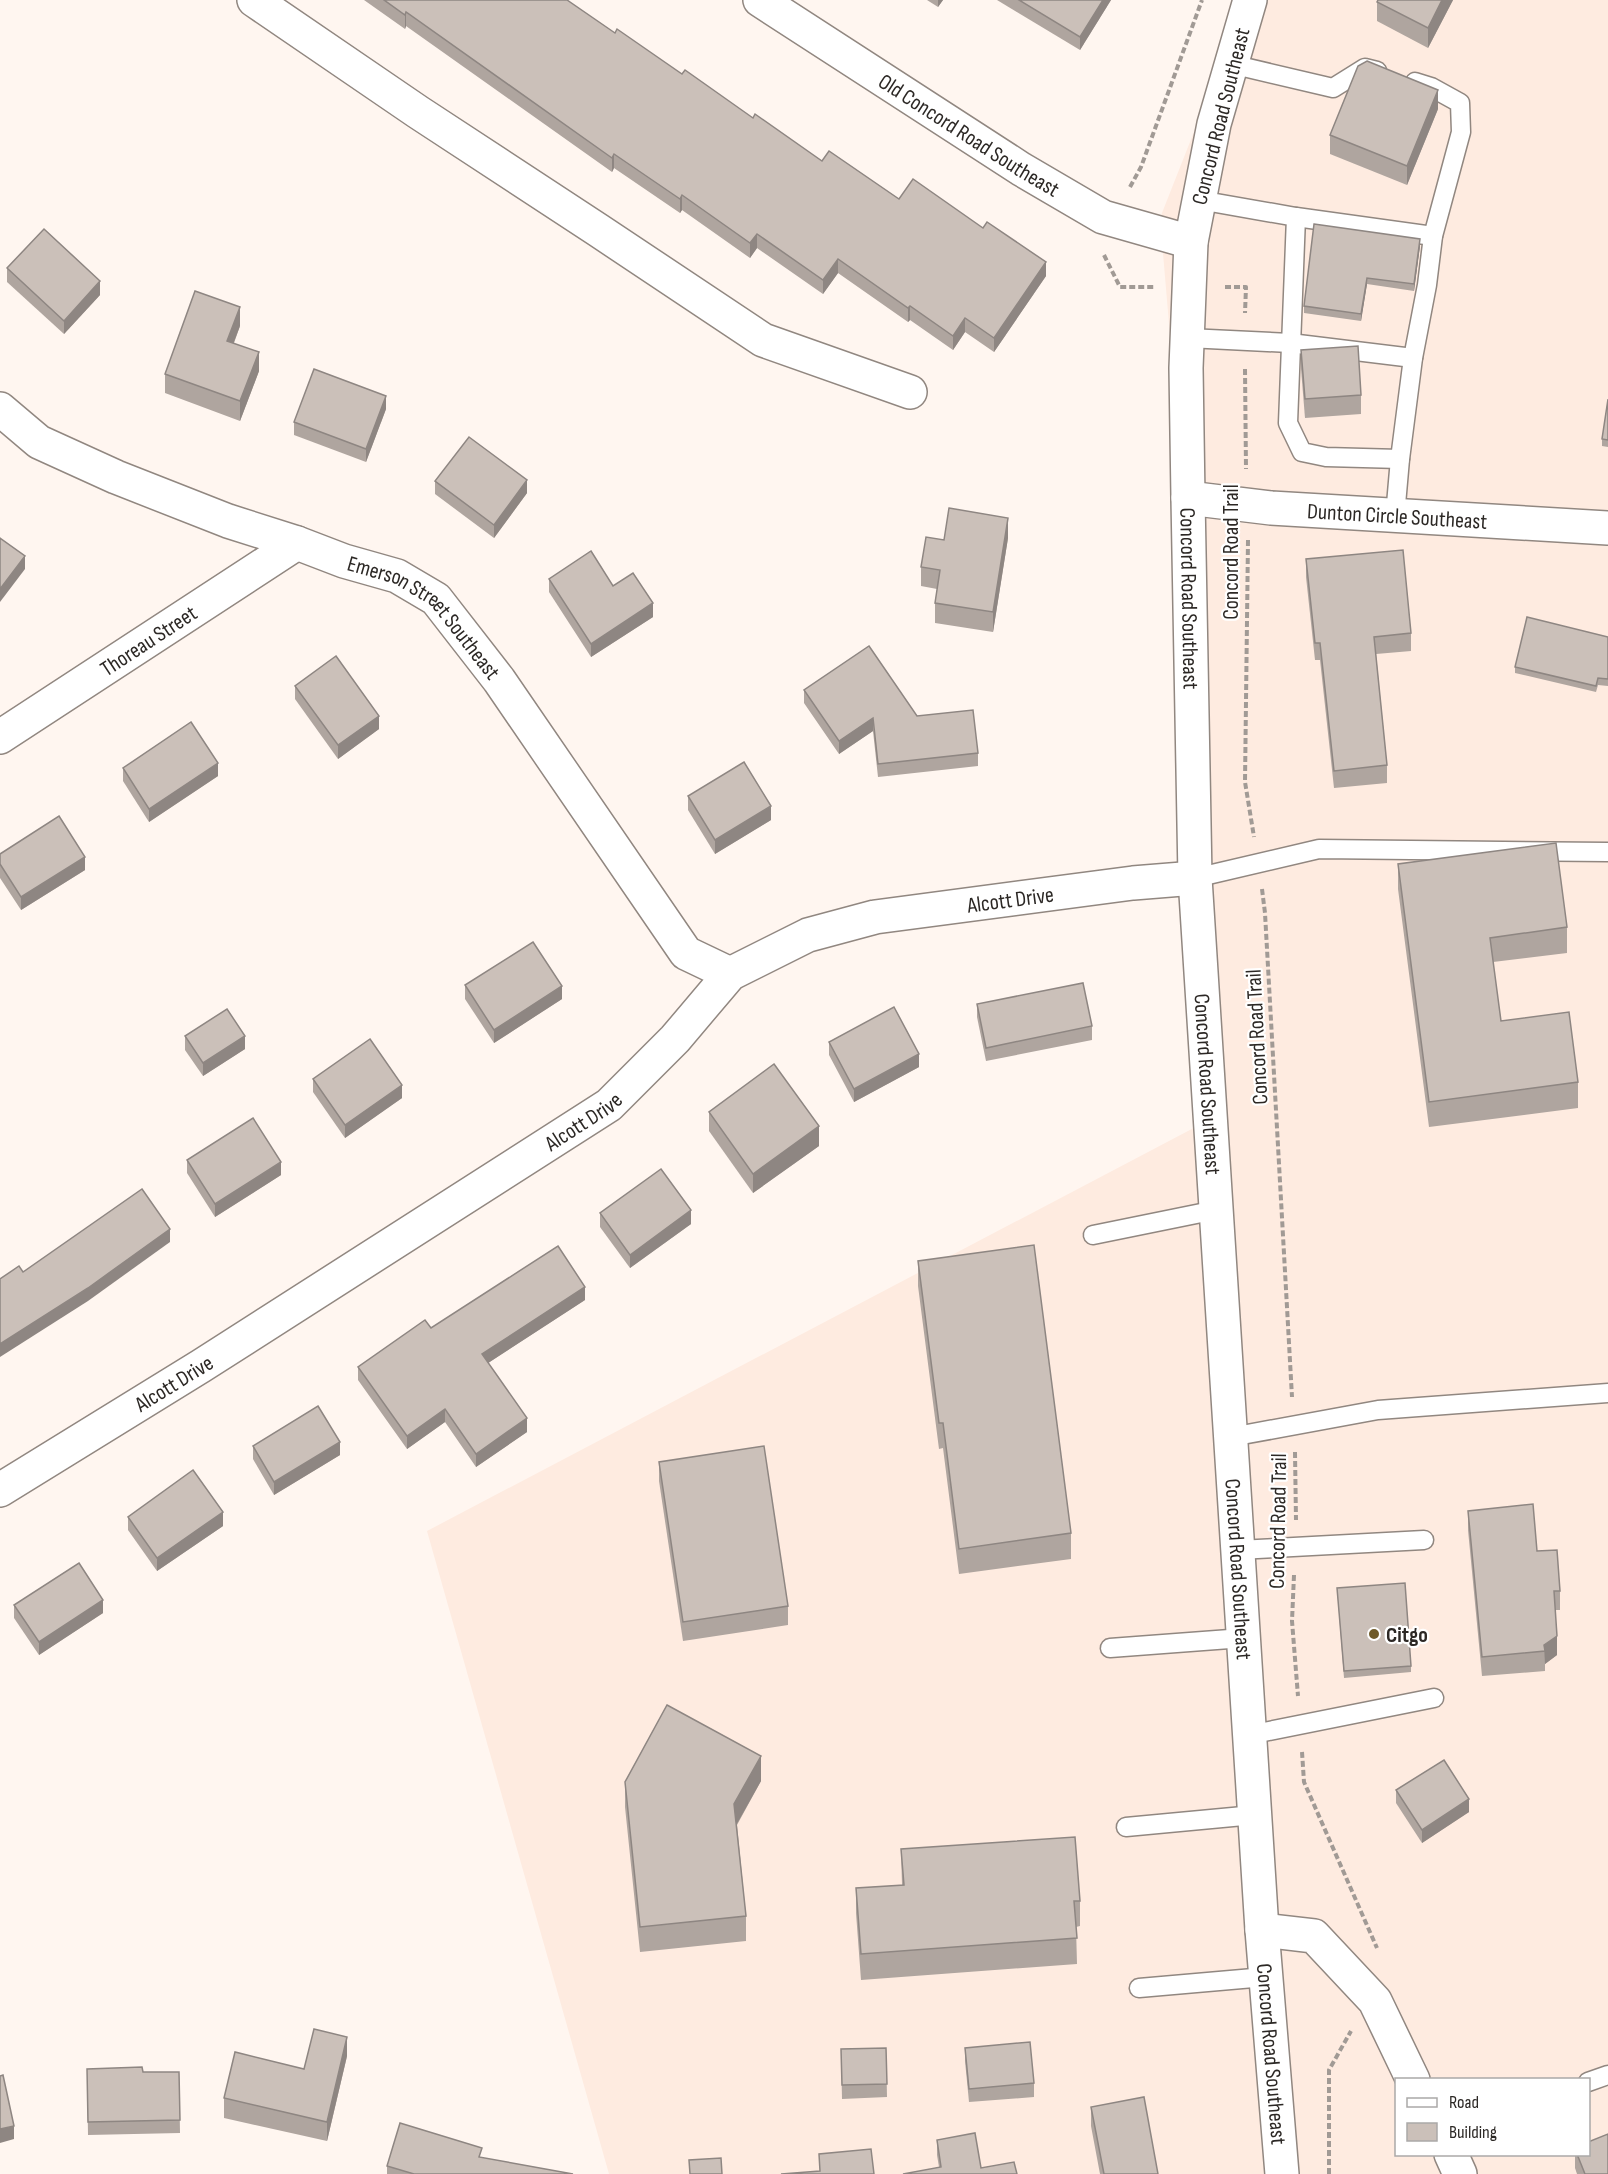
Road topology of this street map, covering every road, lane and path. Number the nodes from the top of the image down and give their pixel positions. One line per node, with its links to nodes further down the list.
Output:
1 (254, 0): 16 (street)
2 (760, 0): 8 (street, Old Concord Road Southeast)
3 (1202, 0): 8 (path, Concord Road Trail)
4 (1250, 0): 5 (street, Concord Road Southeast)
5 (1231, 64): 6 (street, Concord Road Southeast); 9 (lane)
6 (1199, 200): 7 (lane); 10 (street, Concord Road Southeast)
7 (1296, 217): 9 (lane); 14 (lane)
8 (1112, 219): 10 (street, Old Concord Road Southeast); 11 (path, Concord Road Trail)
9 (1433, 236): 15 (lane)
10 (1191, 242): 11 (street, Concord Road Southeast)
11 (1190, 287): 12 (street, Concord Road Southeast); 13 (path, Concord Road Trail)
12 (1188, 338): 13 (lane); 19 (street, Concord Road Southeast)
13 (1245, 341): 14 (lane); 20 (path, Concord Road Trail)
14 (1290, 343): 15 (lane); 18 (lane)
15 (1413, 358): 18 (lane)
16 (910, 392)
17 (0, 409): 23 (street, Emerson Street Southeast)
18 (1400, 459): 21 (lane)
19 (1188, 498): 20 (street, Dunton Circle Southeast); 27 (street, Concord Road Southeast)
20 (1247, 505): 21 (street, Dunton Circle Southeast); 26 (path, Concord Road Trail)
21 (1395, 516): 22 (street, Dunton Circle Southeast)
22 (1608, 528)
23 (297, 543): 24 (street, Thoreau Street); 28 (street, Emerson Street Southeast)
24 (0, 737)
25 (1608, 852): 26 (lane)
26 (1258, 864): 27 (lane); 32 (path, Concord Road Trail)
27 (1195, 878): 28 (street, Alcott Drive); 29 (street, Concord Road Southeast)
28 (730, 974): 34 (street, Alcott Drive)
29 (1216, 1210): 30 (lane); 33 (street, Concord Road Southeast)
30 (1093, 1235)
31 (1608, 1393): 32 (lane)
32 (1294, 1425): 33 (lane); 36 (path, Concord Road Trail)
33 (1231, 1437): 37 (street, Concord Road Southeast)
34 (0, 1490)
35 (1424, 1540): 36 (lane)
36 (1295, 1547): 37 (lane); 41 (path, Concord Road Trail)
37 (1238, 1550): 38 (street, Concord Road Southeast)
38 (1243, 1638): 39 (lane); 42 (street, Concord Road Southeast)
39 (1110, 1648)
40 (1434, 1698): 41 (lane)
41 (1300, 1725): 42 (lane); 46 (path, Concord Road Trail)
42 (1249, 1735): 43 (street, Concord Road Southeast)
43 (1254, 1815): 44 (lane); 45 (street, Concord Road Southeast)
44 (1126, 1827)
45 (1262, 1930): 47 (street, Concord Road Southeast); 49 (street)
46 (1380, 1955)
47 (1265, 1977): 48 (lane); 54 (street, Concord Road Southeast)
48 (1139, 1989)
49 (1379, 2010): 51 (street); 55 (path)
50 (1608, 2075): 52 (lane)
51 (1413, 2078)
52 (1590, 2081)
53 (1452, 2156): 56 (street)
54 (1282, 2174)
55 (1329, 2174)
56 (1460, 2174)

